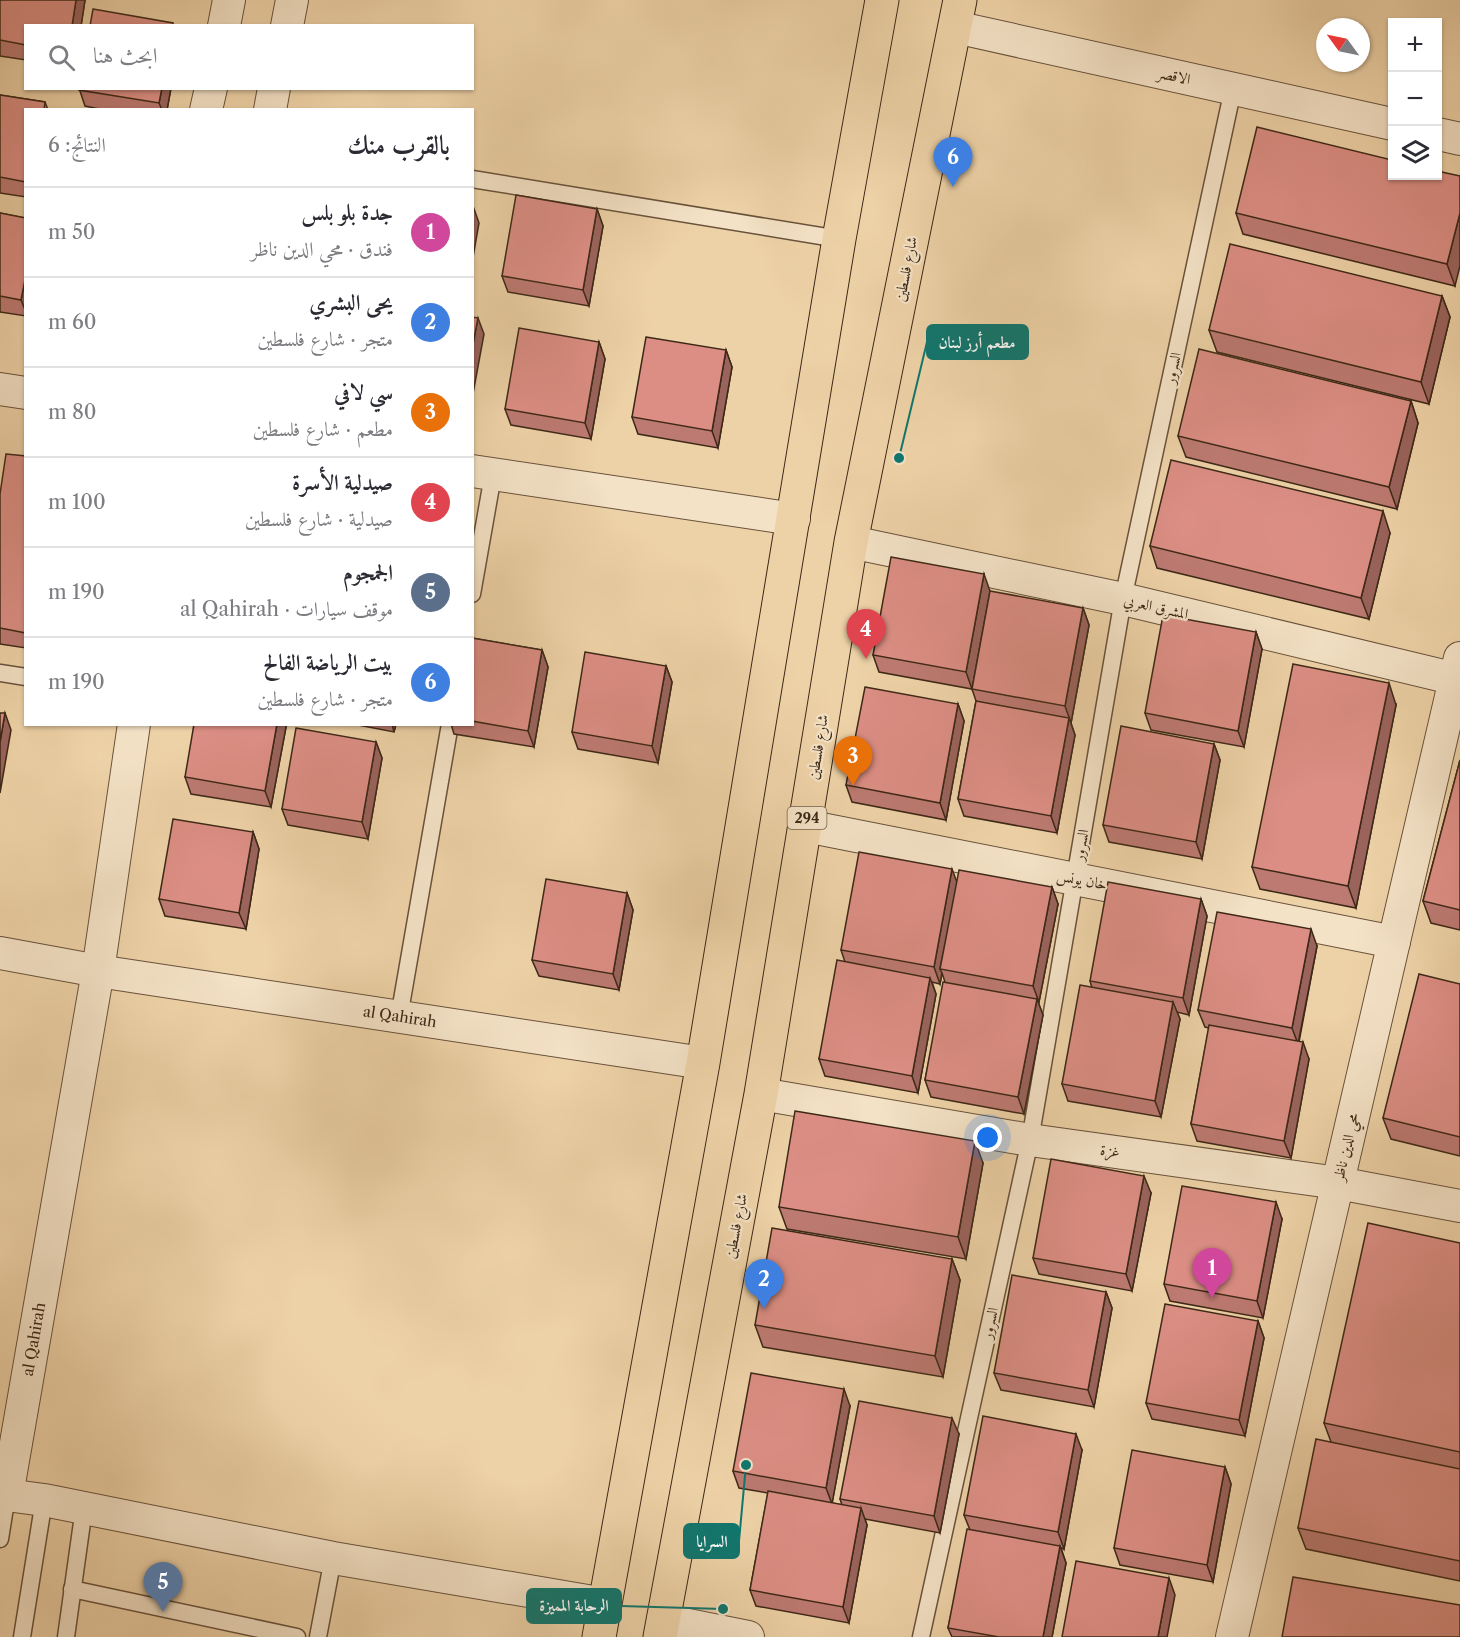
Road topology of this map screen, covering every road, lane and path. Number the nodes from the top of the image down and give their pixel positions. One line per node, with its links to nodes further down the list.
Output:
1 (229, 0): 5 (street)
2 (292, 0): 6 (street)
3 (882, 0): 16 (main road)
4 (957, 14): 7 (street, الاقصر); 21 (main road, شارع فلسطين / 294)
5 (224, 24)
6 (287, 24)
7 (1233, 89): 12 (street, الاقصر); 23 (lane, السرور)
8 (210, 90): 10 (street)
9 (274, 90): 11 (street)
10 (206, 108)
11 (270, 108)
12 (1388, 123)
13 (1442, 135): 14 (street)
14 (1460, 139)
15 (474, 179): 16 (lane)
16 (839, 239): 20 (main road)
17 (0, 389): 18 (street)
18 (24, 393)
19 (483, 473): 20 (street); 22 (lane)
20 (794, 519): 35 (main road)
21 (851, 542): 23 (street, المشرق العربي); 29 (main road, شارع فلسطين / 294)
22 (474, 572)
23 (1123, 599): 24 (street, المشرق العربي); 30 (lane, السرور)
24 (1458, 672): 31 (street, محي الدين ناظر)
25 (0, 673): 26 (lane)
26 (24, 677)
27 (134, 726): 33 (street)
28 (450, 726): 34 (lane)
29 (806, 826): 30 (street, خان يونس); 36 (main road, شارع فلسطين / 294)
30 (1075, 878): 31 (street, خان يونس); 37 (lane, السرور)
31 (1394, 942): 38 (street, محي الدين ناظر)
32 (0, 953): 33 (street, al Qahirah)
33 (98, 971): 34 (street, al Qahirah); 40 (street, al Qahirah)
34 (399, 1017): 35 (street, al Qahirah)
35 (703, 1064): 47 (main road)
36 (761, 1094): 37 (street, غزة); 48 (main road, شارع فلسطين / 294)
37 (1030, 1140): 38 (street, غزة); 55 (lane, السرور)
38 (1338, 1183): 39 (street, غزة); 56 (street, محي الدين ناظر)
39 (1460, 1206)
40 (8, 1436): 41 (street, al Qahirah)
41 (3, 1494): 42 (street); 44 (lane)
42 (44, 1500): 43 (street); 49 (lane)
43 (84, 1508): 45 (street); 46 (lane)
44 (0, 1539)
45 (333, 1558): 47 (street); 52 (lane)
46 (72, 1589): 50 (lane); 51 (lane)
47 (605, 1604): 53 (main road)
48 (662, 1629): 54 (street)
49 (22, 1637)
50 (66, 1637)
51 (297, 1637)
52 (318, 1637)
53 (599, 1637)
54 (748, 1637)
55 (921, 1637)
56 (1232, 1637)

